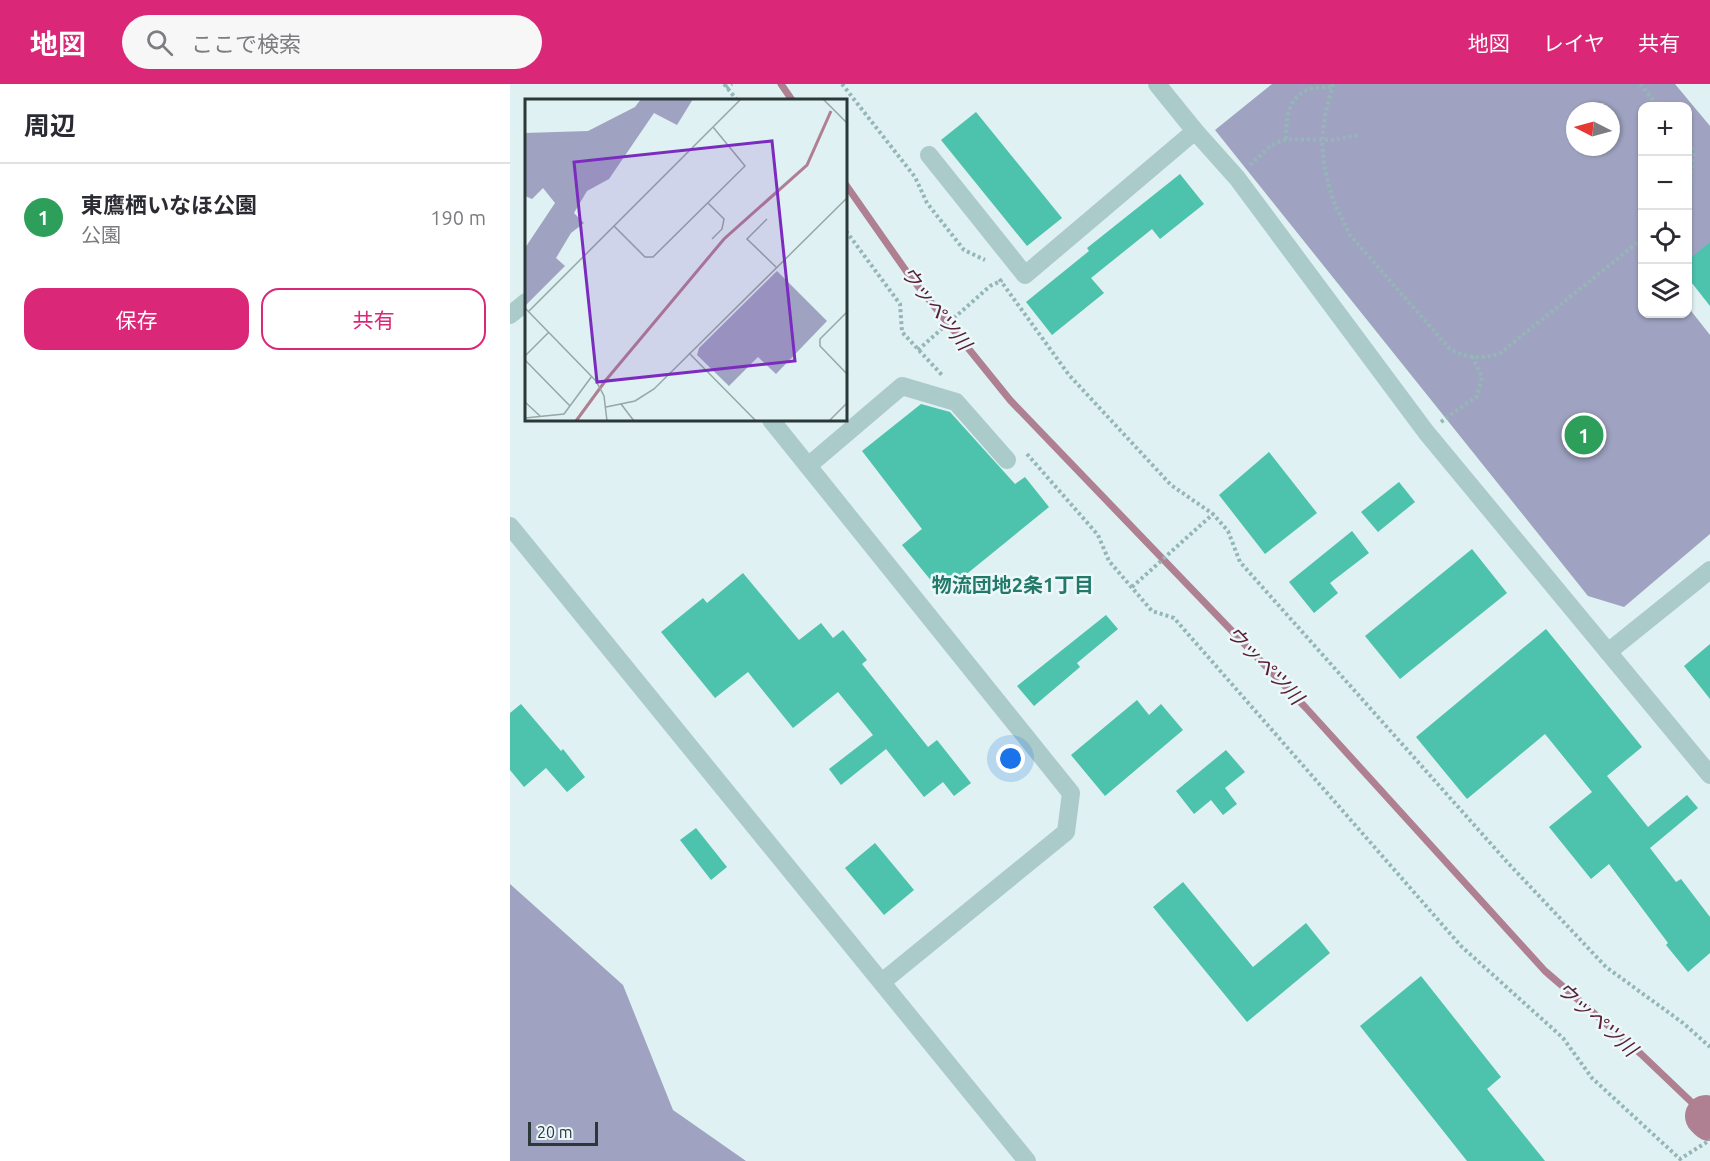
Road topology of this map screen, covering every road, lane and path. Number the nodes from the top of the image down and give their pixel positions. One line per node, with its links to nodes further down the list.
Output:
1 (732, 84): 5 (path)
2 (842, 84): 19 (path)
3 (1157, 84): 9 (street)
4 (1640, 84): 8 (path)
5 (725, 86): 7 (path)
6 (1332, 86): 11 (path); 12 (path)
7 (736, 99)
8 (1655, 102)
9 (1195, 131): 14 (street); 16 (street)
10 (1360, 135): 12 (path)
11 (1286, 139): 12 (path); 16 (path)
12 (1322, 140): 25 (path)
13 (1692, 148): 15 (path)
14 (929, 155)
15 (1692, 168)
16 (1237, 178): 28 (street)
17 (848, 234): 24 (path)
18 (1638, 242): 25 (path)
19 (989, 266)
20 (995, 274): 21 (path)
21 (1001, 281): 24 (path); 32 (path)
22 (525, 303): 23 (street)
23 (510, 315)
24 (918, 350): 26 (path)
25 (1472, 356): 28 (path)
26 (943, 376)
27 (773, 422): 31 (street)
28 (1426, 432): 36 (street)
29 (1021, 447): 35 (path)
30 (1007, 460): 31 (street)
31 (808, 466): 38 (street)
32 (1213, 514): 35 (path); 39 (path)
33 (510, 525): 38 (street)
34 (1710, 570): 36 (street)
35 (1132, 587): 40 (path)
36 (1608, 652): 37 (street)
37 (1710, 775)
38 (882, 982): 41 (street)
39 (1710, 1047)
40 (1710, 1140)
41 (1027, 1161)

